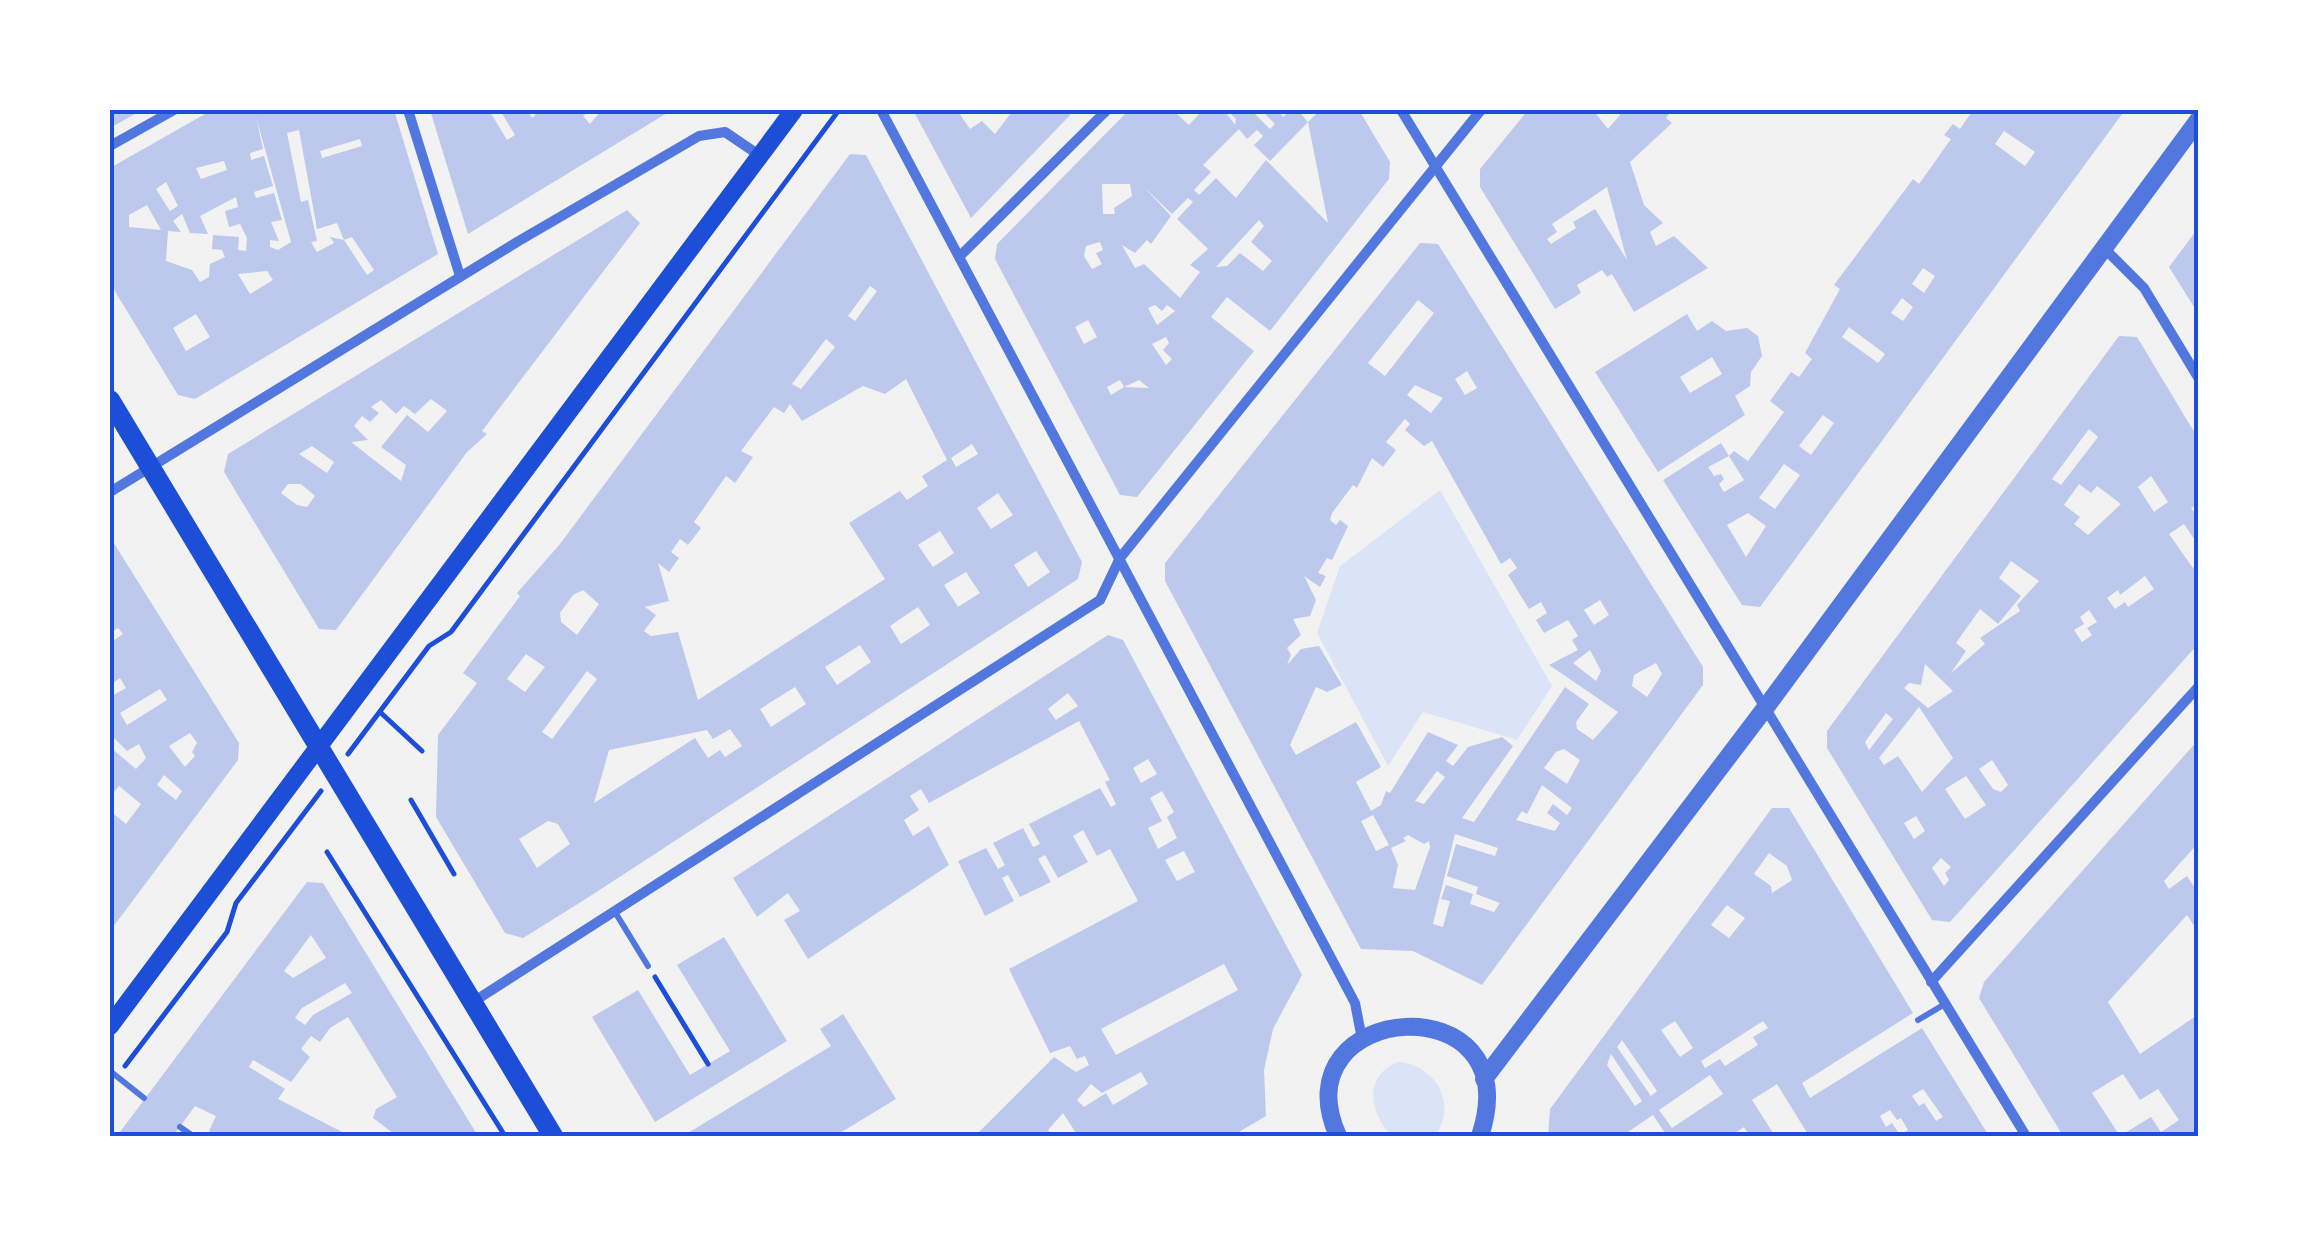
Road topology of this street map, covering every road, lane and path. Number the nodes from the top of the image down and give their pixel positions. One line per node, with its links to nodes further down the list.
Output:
1 (174, 110): 10 (street)
2 (408, 110): 15 (street)
3 (794, 110): 11 (main road)
4 (839, 110): 23 (path)
5 (881, 110): 14 (street)
6 (1107, 110): 14 (street)
7 (1400, 110): 12 (street)
8 (1480, 110): 12 (street)
9 (2199, 119): 13 (street)
10 (110, 146)
11 (759, 155): 15 (street); 24 (main road)
12 (1435, 168): 20 (street); 22 (street)
13 (2105, 249): 16 (street); 22 (street)
14 (959, 257): 20 (street)
15 (460, 276): 18 (street)
16 (2199, 380)
17 (110, 400): 18 (main road)
18 (151, 468): 19 (street); 24 (main road)
19 (110, 492)
20 (1120, 558): 30 (street); 37 (street)
21 (2199, 686): 32 (street)
22 (1766, 708): 32 (street); 40 (street)
23 (380, 712): 25 (path); 26 (path)
24 (319, 745): 26 (main road); 36 (main road)
25 (422, 751)
26 (336, 772): 33 (main road); 39 (path)
27 (411, 800): 29 (path)
28 (328, 852): 44 (path)
29 (454, 874)
30 (614, 911): 31 (lane); 33 (street)
31 (648, 966): 38 (path)
32 (1931, 982): 34 (street)
33 (472, 1003): 45 (main road)
34 (1945, 1004): 35 (lane); 48 (street)
35 (1918, 1020)
36 (110, 1026)
37 (1362, 1040): 40 (street); 46 (street)
38 (708, 1064)
39 (114, 1074): 41 (lane)
40 (1484, 1079): 47 (street)
41 (144, 1098)
42 (180, 1126): 43 (lane)
43 (193, 1136)
44 (505, 1136)
45 (553, 1136)
46 (1338, 1136)
47 (1480, 1136)
48 (2026, 1136)

